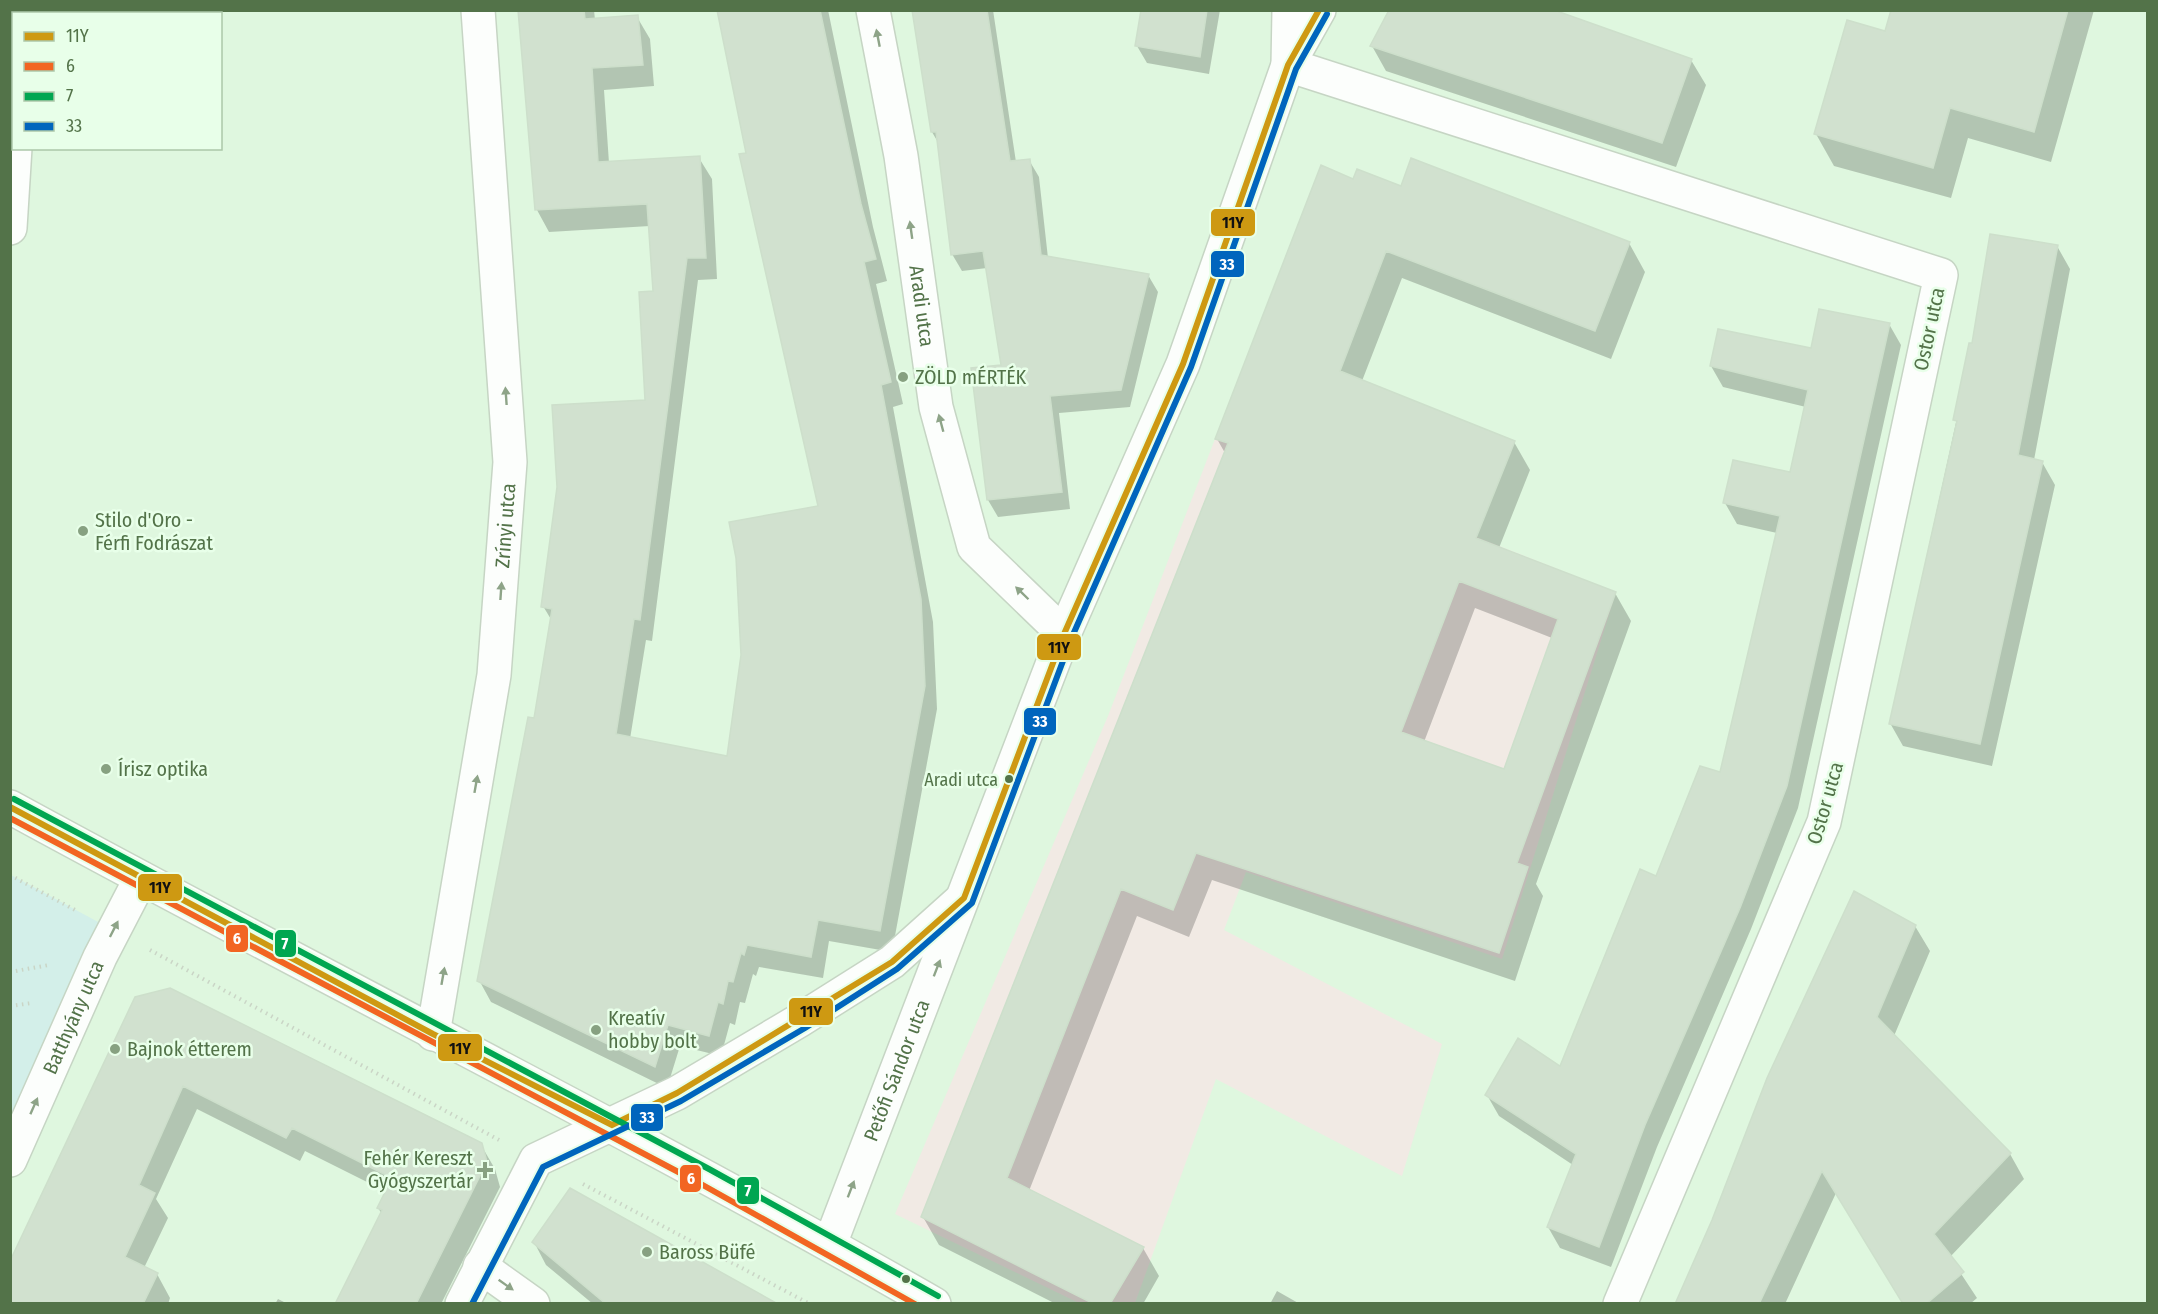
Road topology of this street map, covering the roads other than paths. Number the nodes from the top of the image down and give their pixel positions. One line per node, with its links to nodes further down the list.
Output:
1 (478, 10): 12 (street, Zrínyi utca, one-way to 1)
2 (873, 10): 8 (street, Aradi utca, one-way to 2)
3 (1289, 10): 5 (street, Petőfi Sándor utca)
4 (1319, 10): 5 (street, Petőfi Sándor utca)
5 (1288, 65): 8 (street, Petőfi Sándor utca); 20 (street, Ostor utca)
6 (15, 150): 7 (street)
7 (10, 228)
8 (1064, 634): 11 (street, Petőfi Sándor utca)
9 (10, 807): 10 (street)
10 (141, 878): 12 (street); 14 (street, Batthyány utca, one-way to 10)
11 (964, 898): 13 (street, Petőfi Sándor utca); 15 (street, Petőfi Sándor utca, one-way to 11)
12 (433, 1034): 13 (street)
13 (612, 1125): 15 (street); 16 (street, Petőfi Sándor utca)
14 (10, 1160)
15 (830, 1244): 19 (street)
16 (480, 1266): 17 (street); 18 (street, one-way to 18)
17 (462, 1304)
18 (533, 1304)
19 (934, 1304)
20 (1620, 1304)

